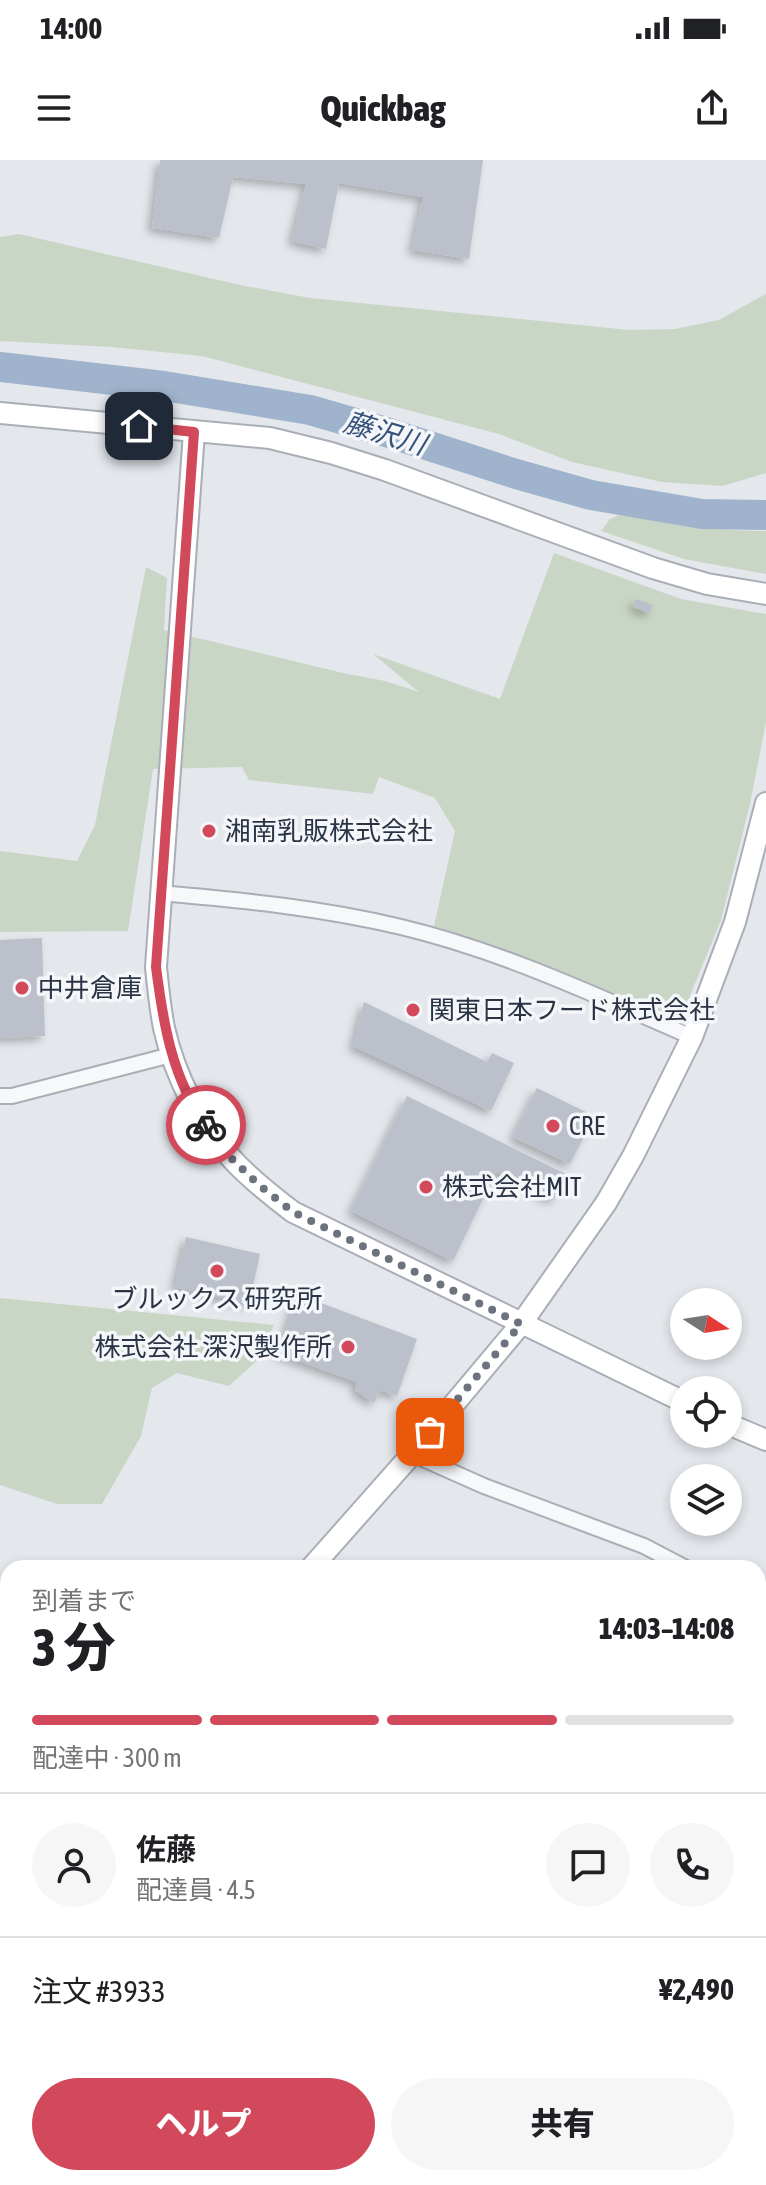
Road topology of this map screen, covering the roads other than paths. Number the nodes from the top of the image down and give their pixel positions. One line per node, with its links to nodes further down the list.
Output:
1 (0, 413): 2 (street)
2 (194, 432): 3 (street); 5 (street)
3 (766, 594)
4 (766, 803): 6 (street)
5 (160, 893): 6 (street); 7 (street)
6 (692, 1037): 9 (street)
7 (171, 1055): 8 (street); 9 (street)
8 (0, 1096)
9 (521, 1324): 10 (street); 13 (street)
10 (670, 1395)
11 (742, 1430): 12 (street)
12 (766, 1440)
13 (412, 1454): 14 (street); 15 (street)
14 (318, 1560)
15 (671, 1560)

